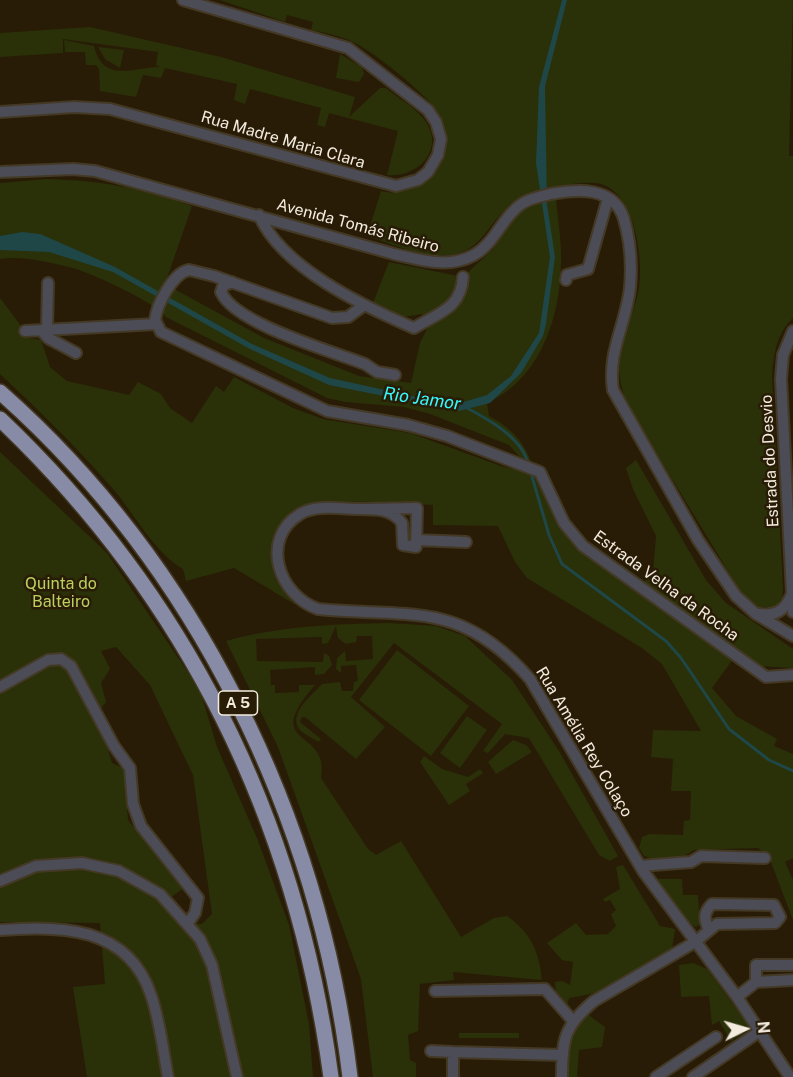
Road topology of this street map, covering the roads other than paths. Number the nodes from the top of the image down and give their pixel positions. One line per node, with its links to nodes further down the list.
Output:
1 (183, 0): 2 (street, Rua Madre Maria Clara)
2 (0, 112)
3 (0, 172): 5 (street, Avenida Tomás Ribeiro)
4 (608, 198): 5 (street, Avenida Tomás Ribeiro); 7 (street); 28 (street)
5 (259, 215): 10 (street)
6 (463, 277): 10 (street)
7 (566, 279)
8 (232, 282): 10 (street); 11 (street); 16 (street)
9 (48, 283): 12 (street)
10 (363, 306)
11 (156, 324): 12 (street); 30 (street, Estrada Velha da Rocha)
12 (44, 330): 13 (street); 15 (street)
13 (25, 331)
14 (793, 331): 19 (street, Estrada do Desvio)
15 (76, 354)
16 (395, 375)
17 (0, 392): 53 (highway, A 5)
18 (0, 419): 52 (highway, A 5)
19 (789, 461): 25 (street, Estrada do Desvio)
20 (413, 508): 21 (street, Rua Amélia Rey Colaço); 22 (street); 23 (street)
21 (364, 509): 22 (street); 33 (street, Rua Amélia Rey Colaço)
22 (402, 523): 23 (street)
23 (416, 540): 24 (street)
24 (466, 542)
25 (792, 592): 26 (street, Estrada do Desvio); 28 (street)
26 (793, 601): 27 (street, Estrada do Desvio)
27 (793, 612)
28 (756, 614): 29 (street)
29 (793, 636)
30 (793, 675)
31 (0, 687): 35 (street)
32 (765, 858): 33 (street)
33 (640, 866): 38 (street, Rua Amélia Rey Colaço)
34 (0, 881): 35 (street)
35 (188, 923): 51 (street)
36 (0, 930): 50 (street)
37 (709, 930): 37 (street); 38 (street)
38 (695, 942): 43 (street, Rua Amélia Rey Colaço); 44 (street)
39 (793, 965): 41 (street)
40 (793, 980): 41 (street)
41 (756, 982): 43 (street)
42 (435, 991): 44 (street)
43 (736, 997): 45 (street, Rua Amélia Rey Colaço)
44 (573, 1021): 49 (street)
45 (760, 1031): 57 (street); 58 (street, Rua Amélia Rey Colaço)
46 (717, 1037): 56 (street)
47 (431, 1051): 48 (street)
48 (453, 1052): 49 (street); 54 (street)
49 (562, 1055): 55 (street)
50 (168, 1077)
51 (237, 1077)
52 (331, 1077)
53 (350, 1077)
54 (453, 1077)
55 (562, 1077)
56 (656, 1077)
57 (693, 1077)
58 (790, 1077)

